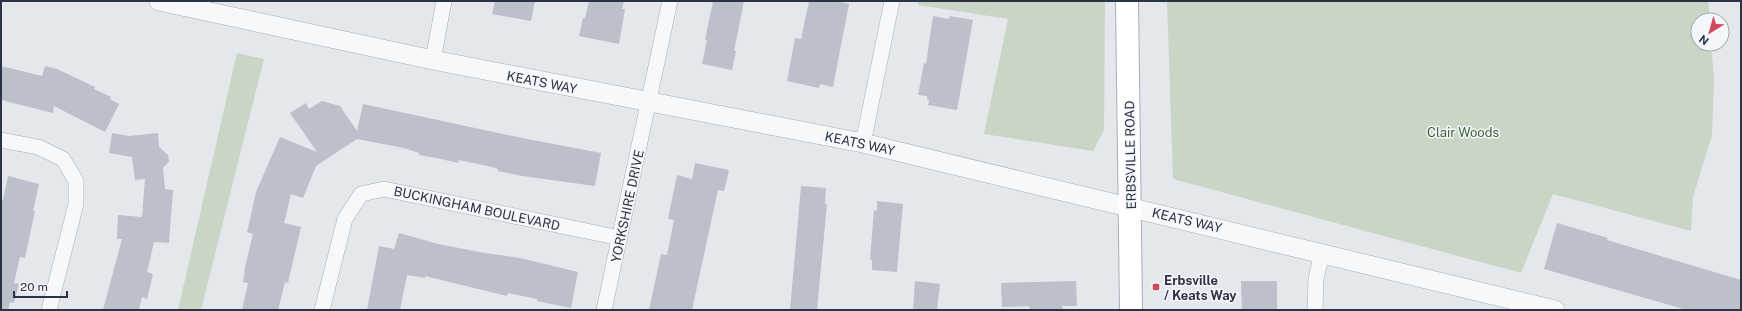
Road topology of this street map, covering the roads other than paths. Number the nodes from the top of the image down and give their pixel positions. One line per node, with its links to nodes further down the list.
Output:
1 (159, 1): 6 (street, KEATS WAY)
2 (444, 1): 6 (street)
3 (670, 1): 7 (street, YORKSHIRE DRIVE)
4 (892, 1): 9 (street)
5 (1127, 1): 10 (main road, ERBSVILLE ROAD)
6 (433, 60): 7 (street, KEATS WAY)
7 (649, 103): 9 (street, KEATS WAY); 11 (street, YORKSHIRE DRIVE)
8 (1, 140): 13 (street)
9 (863, 143): 10 (street, KEATS WAY)
10 (1131, 208): 12 (street, KEATS WAY); 16 (main road, ERBSVILLE ROAD)
11 (620, 238): 14 (street, BUCKINGHAM BOULEVARD); 15 (street, YORKSHIRE DRIVE)
12 (1322, 253): 17 (street); 18 (street, KEATS WAY)
13 (49, 310)
14 (322, 310)
15 (604, 310)
16 (1131, 310)
17 (1315, 310)
18 (1554, 310)

